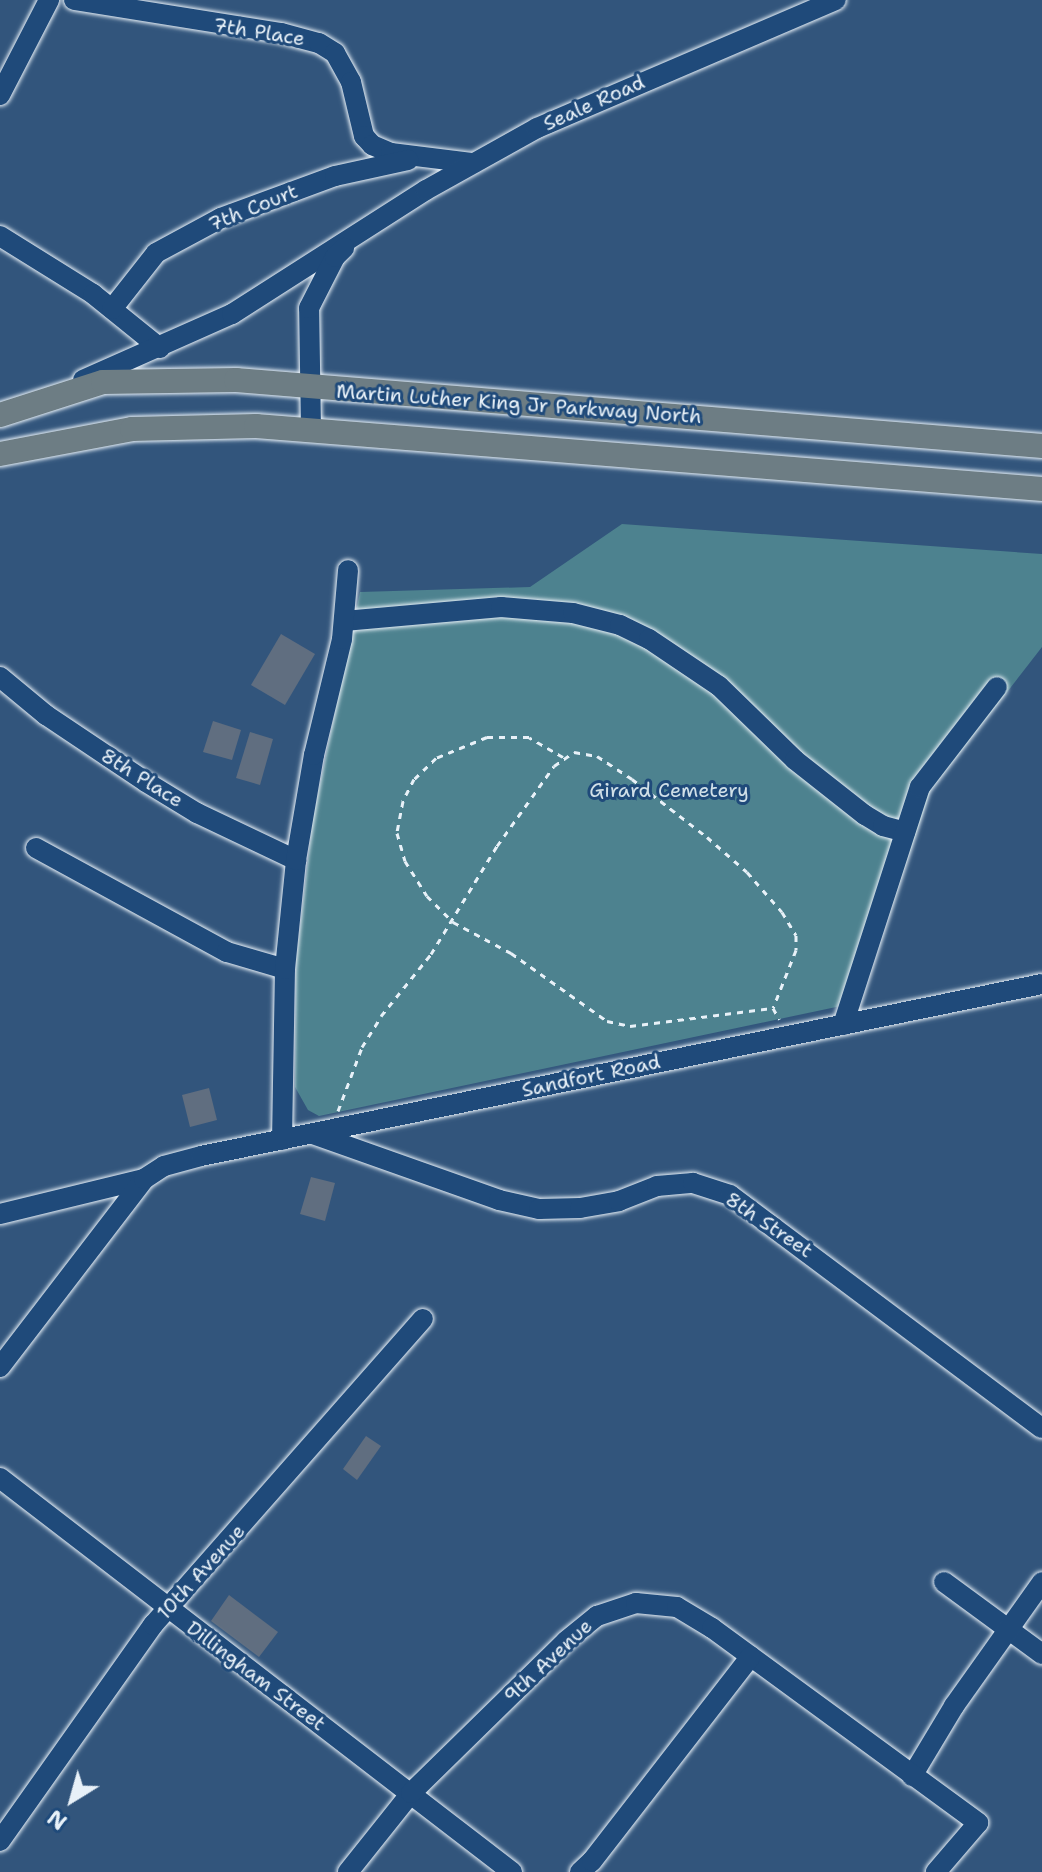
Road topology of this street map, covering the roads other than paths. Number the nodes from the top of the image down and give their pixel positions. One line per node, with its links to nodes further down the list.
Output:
1 (49, 0): 4 (street)
2 (74, 0): 5 (street, 7th Place)
3 (836, 0): 6 (street, Seale Road)
4 (0, 95)
5 (424, 157): 6 (street, 7th Place); 9 (street, 7th Court)
6 (473, 163): 7 (street, Seale Road)
7 (364, 229): 10 (street, Seale Road); 11 (street, Seale Road)
8 (0, 236): 9 (street)
9 (112, 309): 10 (street)
10 (160, 348): 12 (street, Seale Road)
11 (313, 387): 12 (main road, Martin Luther King Jr Parkway North); 14 (street, Seale Road); 15 (main road, Martin Luther King Jr Parkway North)
12 (36, 402): 13 (main road, Martin Luther King Jr Parkway North)
13 (0, 415)
14 (311, 429): 16 (main road, Martin Luther King Jr Parkway North); 17 (main road, Martin Luther King Jr Parkway North)
15 (1042, 446)
16 (0, 454)
17 (1042, 489)
18 (348, 570): 19 (street)
19 (344, 621): 22 (street); 24 (street)
20 (0, 677): 24 (street, 8th Place)
21 (997, 687): 22 (street)
22 (905, 832): 27 (street)
23 (36, 848): 25 (street)
24 (296, 860): 25 (street)
25 (285, 969): 29 (street)
26 (1042, 984): 27 (street, Sandfort Road)
27 (843, 1025): 28 (street, Sandfort Road)
28 (323, 1132): 29 (street, Sandfort Road); 34 (street, 8th Street)
29 (282, 1140): 30 (street, Sandfort Road)
30 (144, 1179): 31 (street); 33 (street)
31 (0, 1214)
32 (423, 1319): 38 (street, 10th Avenue)
33 (0, 1367)
34 (1042, 1428)
35 (0, 1478): 38 (street, Dillingham Street)
36 (944, 1582): 39 (street)
37 (1042, 1582): 39 (street)
38 (169, 1610): 43 (street, Dillingham Street); 44 (street, 10th Avenue)
39 (1006, 1630): 40 (street); 42 (street)
40 (1042, 1654)
41 (751, 1656): 42 (street, 9th Avenue); 43 (street, 9th Avenue); 47 (street)
42 (912, 1776): 48 (street, 9th Avenue)
43 (411, 1793): 45 (street, 9th Avenue); 46 (street, Dillingham Street)
44 (0, 1841)
45 (348, 1872)
46 (512, 1872)
47 (580, 1872)
48 (936, 1872)

